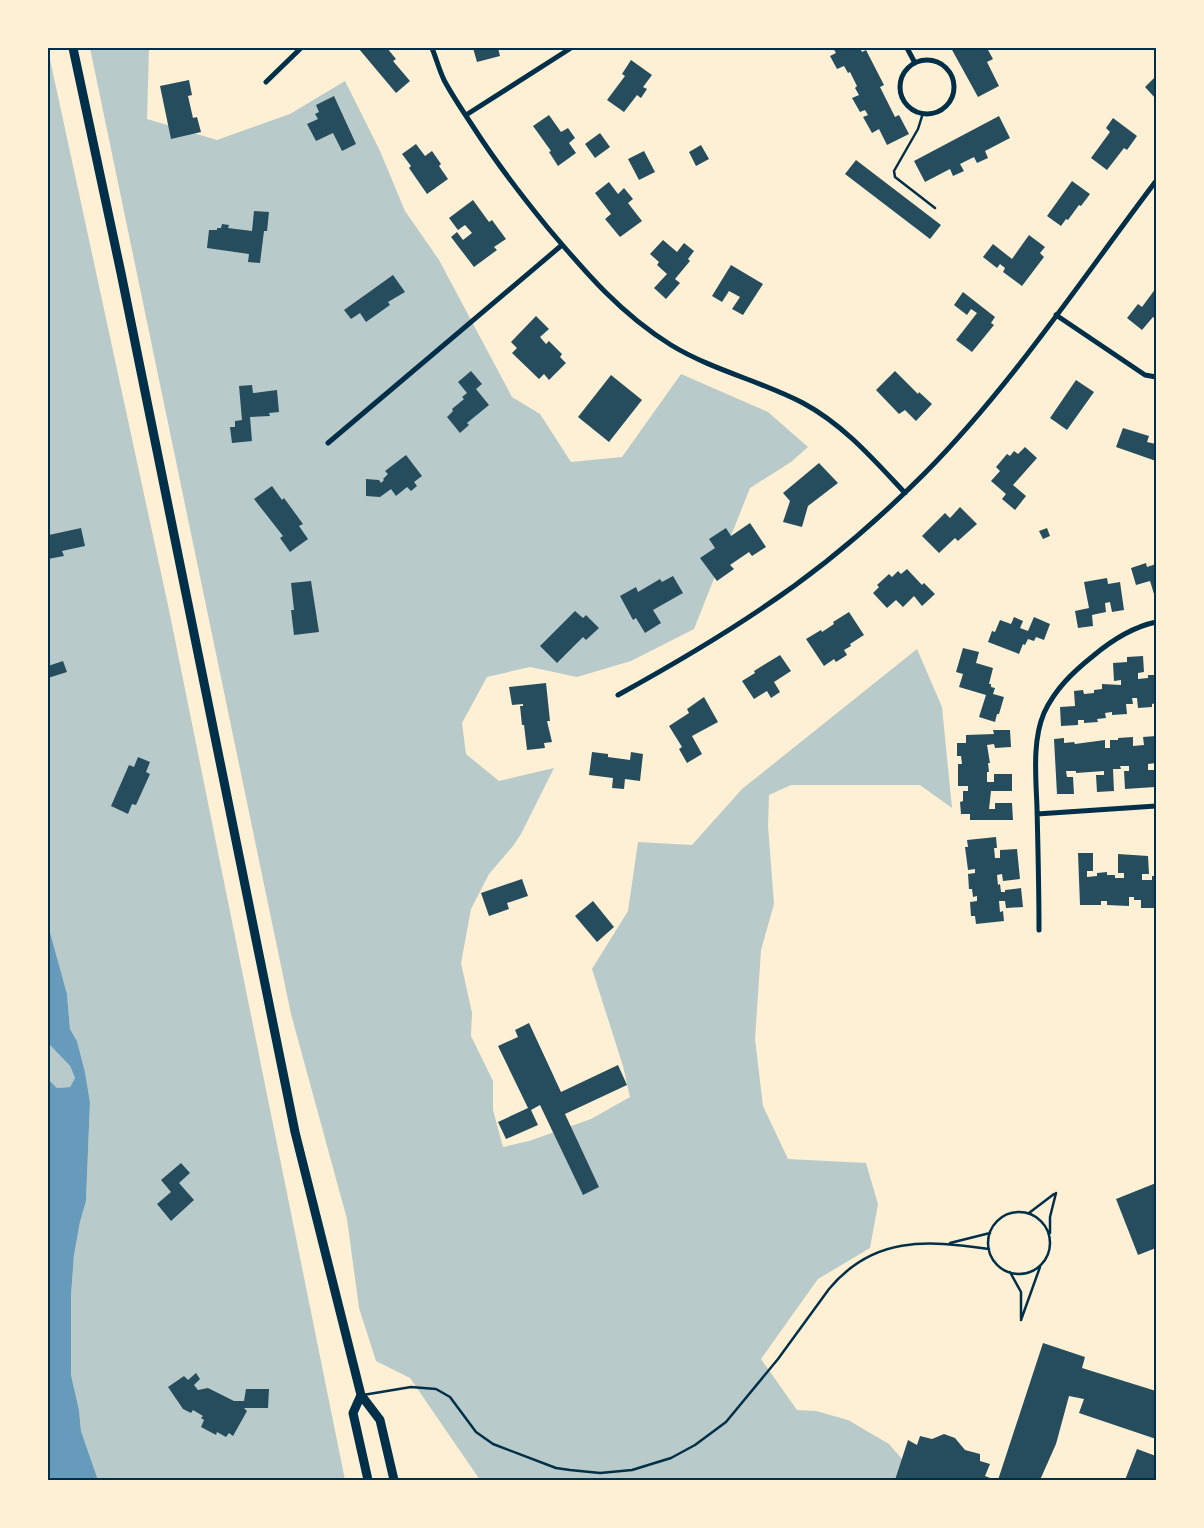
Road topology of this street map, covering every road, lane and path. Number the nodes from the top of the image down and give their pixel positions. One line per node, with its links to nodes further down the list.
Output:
1 (73, 48): 29 (main road)
2 (301, 48): 7 (street)
3 (432, 48): 9 (street)
4 (571, 48): 9 (street)
5 (907, 48): 6 (street)
6 (914, 63): 8 (street); 8 (street)
7 (266, 82)
8 (923, 113): 11 (lane)
9 (466, 115): 12 (street)
10 (1156, 181): 13 (street)
11 (935, 208)
12 (562, 245): 15 (street); 16 (street)
13 (1056, 315): 14 (street); 16 (street)
14 (1156, 377)
15 (328, 443)
16 (905, 493): 18 (street)
17 (1156, 622): 20 (street)
18 (618, 695)
19 (1156, 806): 20 (street)
20 (1037, 814): 21 (street)
21 (1040, 930)
22 (1029, 1213): 23 (lane); 24 (lane); 24 (lane)
23 (990, 1233): 25 (lane); 26 (lane)
24 (1050, 1236): 27 (lane)
25 (949, 1243): 26 (lane); 29 (lane)
26 (989, 1249): 28 (lane)
27 (1040, 1266): 28 (lane); 28 (lane)
28 (1010, 1272)
29 (361, 1395): 30 (main road); 31 (main road)
30 (368, 1480)
31 (394, 1480)

